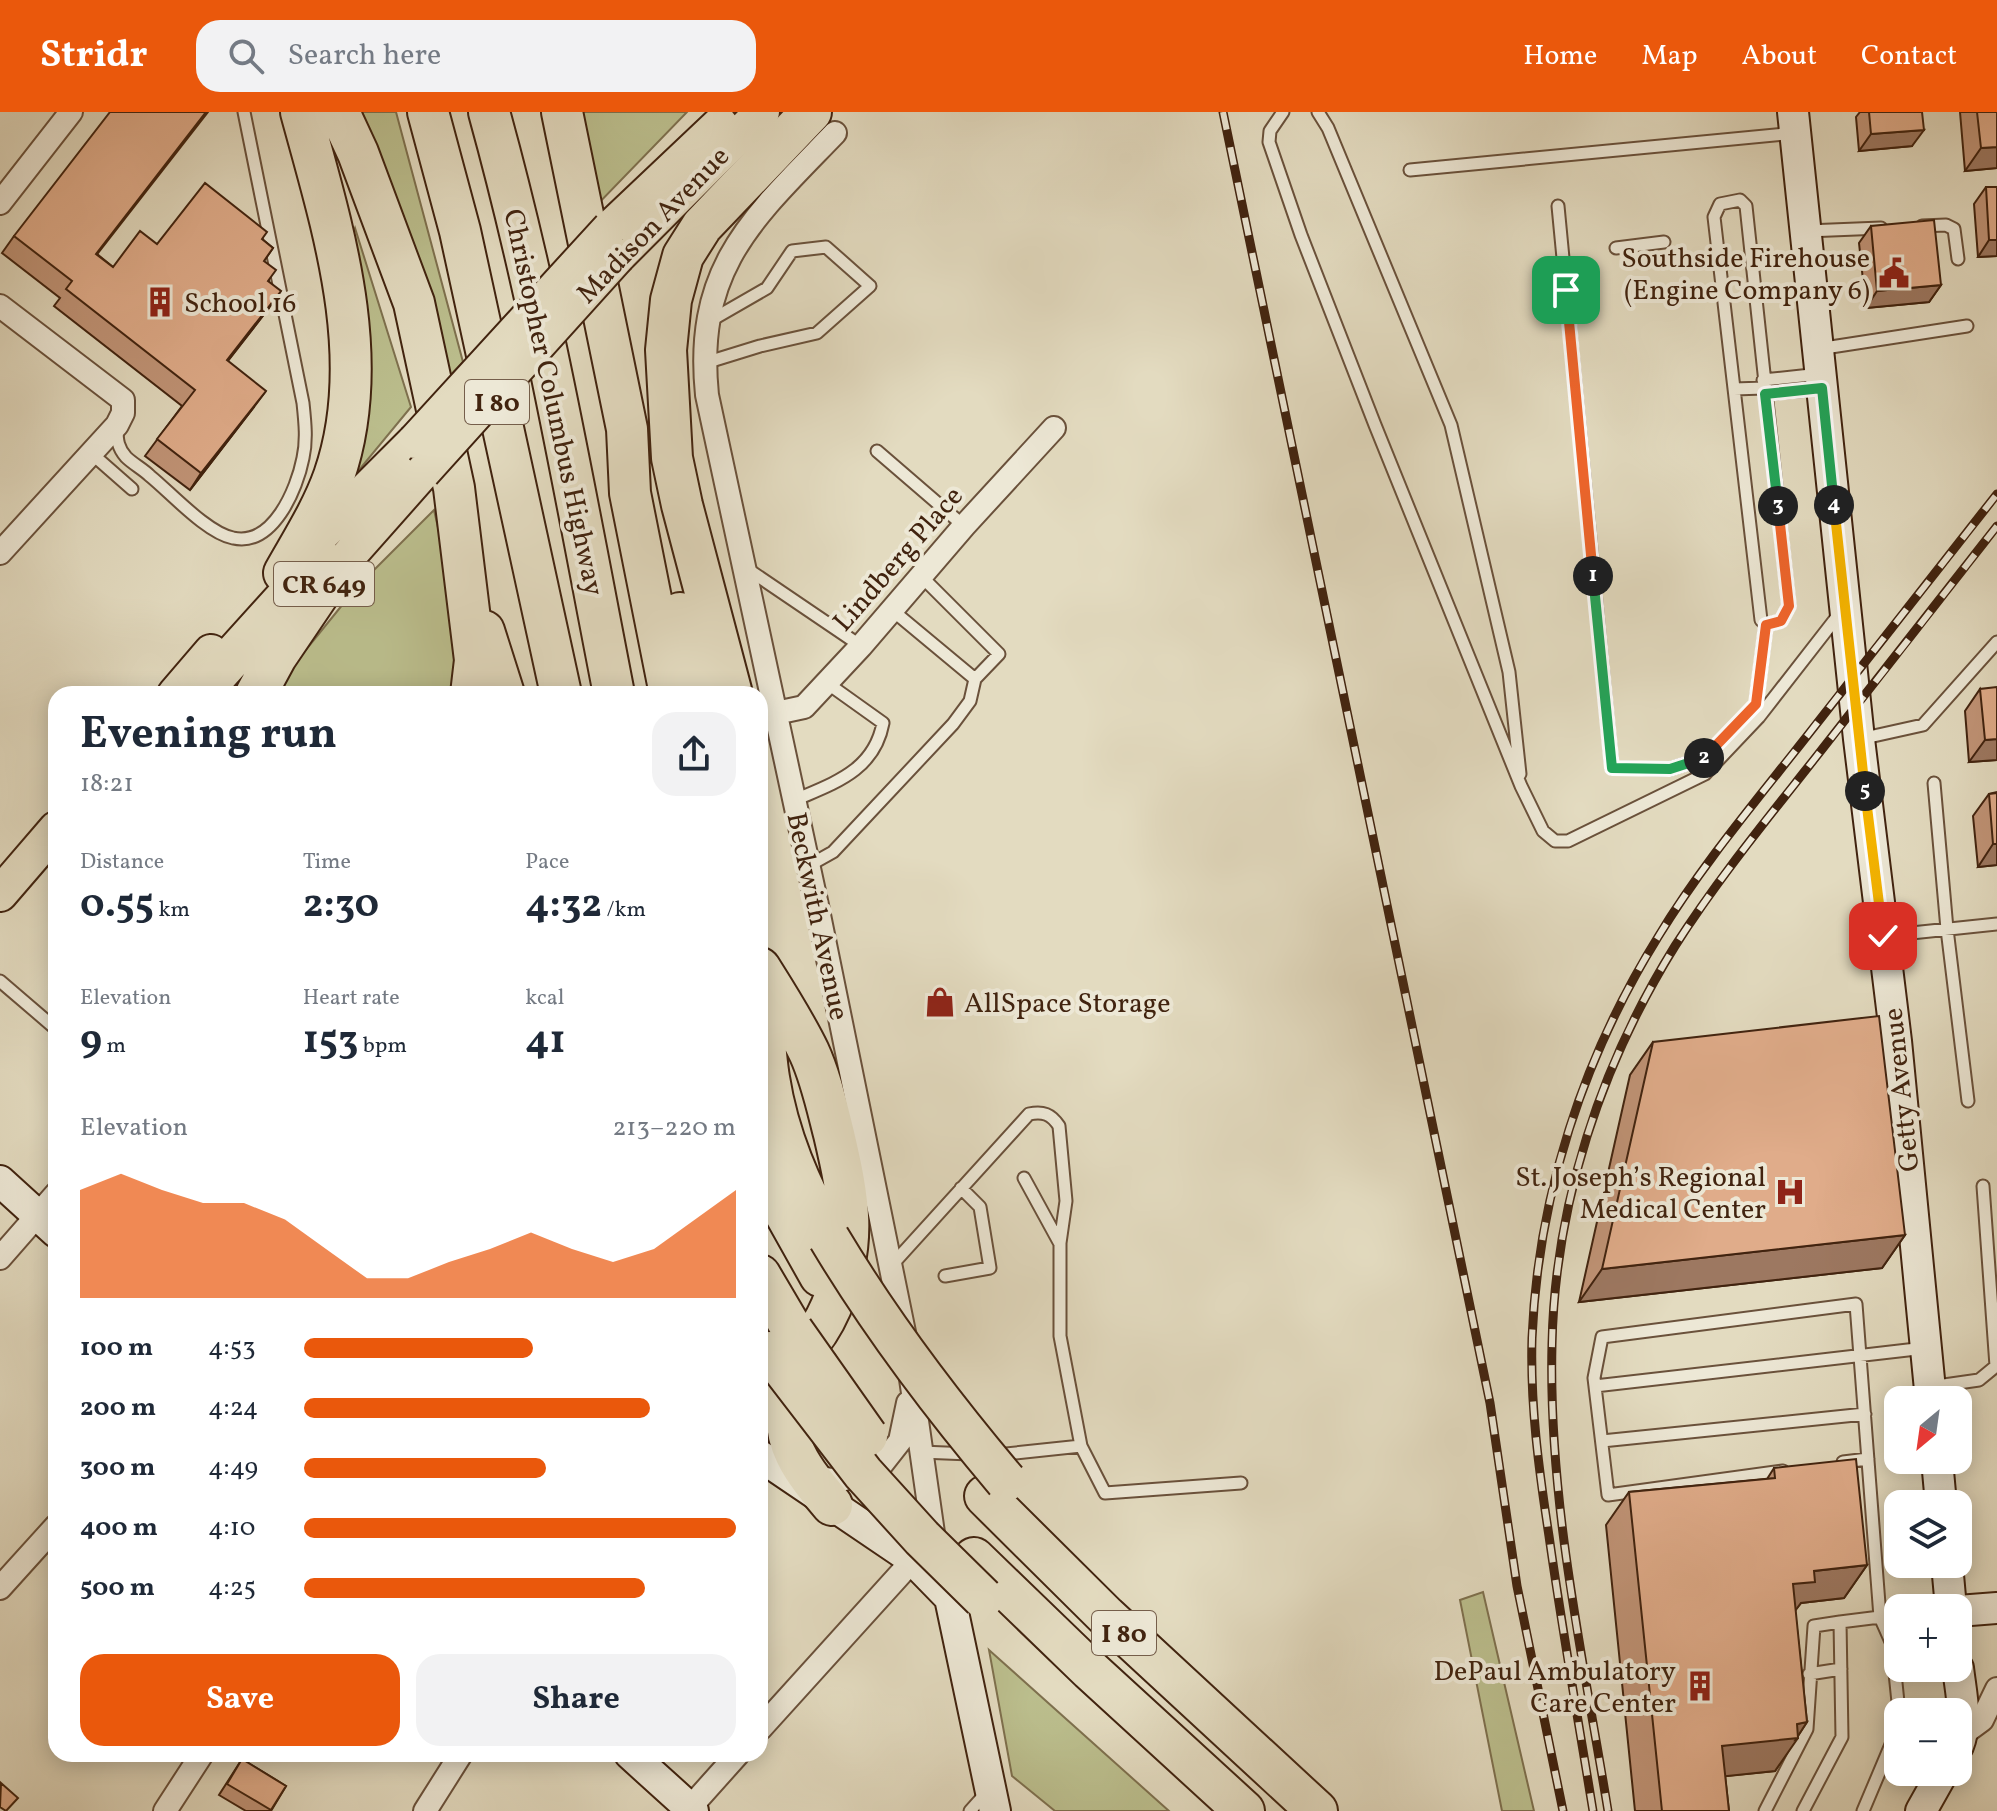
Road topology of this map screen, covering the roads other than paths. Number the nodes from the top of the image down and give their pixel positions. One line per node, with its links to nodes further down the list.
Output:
1 (71, 112): 16 (street)
2 (244, 112): 32 (lane)
3 (301, 112): 43 (highway)
4 (339, 112): 45 (highway)
5 (428, 112): 60 (highway, Christopher Columbus Highway / I 80)
6 (489, 112): 61 (highway, Christopher Columbus Highway / I 80)
7 (562, 112): 34 (highway)
8 (706, 112): 21 (main road)
9 (732, 112): 21 (main road, Madison Avenue / CR 649)
10 (762, 112): 21 (main road, Madison Avenue / CR 649)
11 (1283, 112): 68 (lane)
12 (1318, 112): 68 (lane)
13 (823, 123): 26 (street, Beckwith Avenue); 64 (highway)
14 (1794, 123): 15 (lane); 20 (main road, Getty Avenue)
15 (1410, 170)
16 (0, 203)
17 (1558, 206): 49 (lane)
18 (1916, 226): 24 (lane)
19 (1901, 227): 20 (lane)
20 (1806, 231): 29 (main road, Getty Avenue)
21 (614, 242): 37 (main road, Madison Avenue / CR 649, bridge)
22 (1664, 242): 23 (lane)
23 (1616, 248)
24 (1958, 259)
25 (0, 306): 32 (street)
26 (708, 322): 28 (street, Beckwith Avenue); 28 (lane)
27 (1967, 326): 29 (lane)
28 (705, 363): 42 (street, Beckwith Avenue)
29 (1820, 371): 30 (lane); 47 (main road, Getty Avenue)
30 (1764, 387): 31 (lane); 31 (lane); 49 (lane)
31 (1734, 389): 49 (lane)
32 (120, 419): 36 (street)
33 (1054, 428): 40 (street, Lindberg Place)
34 (627, 429): 62 (highway); 63 (highway)
35 (877, 451): 40 (lane)
36 (91, 453): 38 (lane); 41 (street)
37 (419, 456): 39 (main road, Madison Avenue / CR 649); 46 (main road, Madison Avenue / CR 649)
38 (132, 489)
39 (335, 521): 43 (main road, Madison Avenue / CR 649); 55 (highway)
40 (964, 526): 44 (street, Lindberg Place)
41 (0, 553)
42 (743, 566): 51 (lane); 65 (street, Beckwith Avenue)
43 (284, 573): 54 (main road, Madison Avenue / CR 649)
44 (921, 576): 48 (street, Lindberg Place); 52 (lane)
45 (467, 577): 58 (highway); 59 (highway)
46 (327, 581): 56 (main road, Madison Avenue / CR 649); 57 (highway)
47 (1845, 606): 66 (main road, Getty Avenue); 68 (lane)
48 (892, 610): 51 (street, Lindberg Place); 52 (lane)
49 (1766, 625)
50 (1997, 642): 66 (lane)
51 (861, 646): 53 (street, Lindberg Place)
52 (975, 679): 71 (lane)
53 (827, 683): 65 (street, Lindberg Place); 69 (lane)
54 (182, 686)
55 (206, 686)
56 (229, 686)
57 (260, 686)
58 (472, 686)
59 (501, 686)
60 (559, 686)
61 (612, 686)
62 (668, 686)
63 (698, 686)
64 (730, 686)
65 (776, 713): 69 (street, Beckwith Avenue)
66 (1859, 739): 77 (main road, Getty Avenue)
67 (1934, 783): 76 (lane)
68 (1521, 786)
69 (795, 800): 71 (street, Beckwith Avenue)
70 (48, 838): 73 (main road)
71 (808, 866): 93 (street, Beckwith Avenue)
72 (48, 868): 74 (main road)
73 (0, 894)
74 (0, 911)
75 (1997, 924): 76 (lane)
76 (1947, 929): 77 (lane); 82 (lane)
77 (1883, 936): 96 (main road, Getty Avenue)
78 (768, 980): 98 (highway)
79 (0, 981): 80 (lane)
80 (48, 1022)
81 (768, 1067): 91 (highway)
82 (1968, 1101)
83 (1024, 1178): 90 (lane)
84 (768, 1180): 91 (highway, I 80)
85 (0, 1181): 88 (main road)
86 (1983, 1186): 102 (lane)
87 (961, 1188): 90 (lane); 93 (lane); 94 (lane)
88 (48, 1213)
89 (48, 1216): 92 (street)
90 (1060, 1243): 105 (lane)
91 (825, 1257): 140 (highway, I 80)
92 (0, 1258)
93 (890, 1266): 99 (street, Beckwith Avenue)
94 (945, 1276)
95 (768, 1336): 98 (highway, I 80)
96 (1926, 1348): 97 (lane); 101 (main road, Getty Avenue)
97 (1860, 1354): 100 (lane); 100 (lane); 103 (lane)
98 (772, 1367): 112 (highway); 116 (highway, bridge); 123 (highway, I 80, bridge)
99 (912, 1386): 106 (street, Beckwith Avenue); 112 (street)
100 (1595, 1386): 104 (lane)
101 (1929, 1386)
102 (1958, 1386)
103 (1865, 1414): 104 (lane); 107 (lane)
104 (1602, 1441): 110 (lane)
105 (1081, 1446): 106 (lane); 111 (lane)
106 (921, 1452): 114 (street, Beckwith Avenue)
107 (1868, 1459): 109 (lane); 119 (lane)
108 (768, 1461): 112 (main road)
109 (1837, 1463)
110 (1792, 1469)
111 (1241, 1483)
112 (820, 1490): 114 (main road)
113 (48, 1535): 115 (street)
114 (922, 1550): 116 (main road); 127 (street)
115 (0, 1588)
116 (967, 1598): 123 (highway); 135 (main road)
117 (1997, 1608): 118 (main road)
118 (1972, 1610)
119 (1880, 1617): 120 (lane); 121 (lane); 126 (lane)
120 (1884, 1617)
121 (1840, 1622): 122 (lane); 124 (lane)
122 (1841, 1669): 124 (lane); 142 (lane)
123 (1090, 1670): 139 (highway, I 80)
124 (1809, 1674): 141 (lane)
125 (1997, 1689): 128 (street)
126 (1898, 1698)
127 (768, 1720)
128 (1972, 1729)
129 (1884, 1761): 143 (lane)
130 (197, 1762): 137 (street)
131 (456, 1762): 138 (street)
132 (639, 1762): 136 (main road)
133 (731, 1762): 136 (street)
134 (1935, 1786): 144 (main road)
135 (985, 1803)
136 (690, 1810)
137 (165, 1811)
138 (425, 1811)
139 (1244, 1811)
140 (1317, 1811)
141 (1765, 1811)
142 (1803, 1811)
143 (1863, 1811)
144 (1921, 1811)

